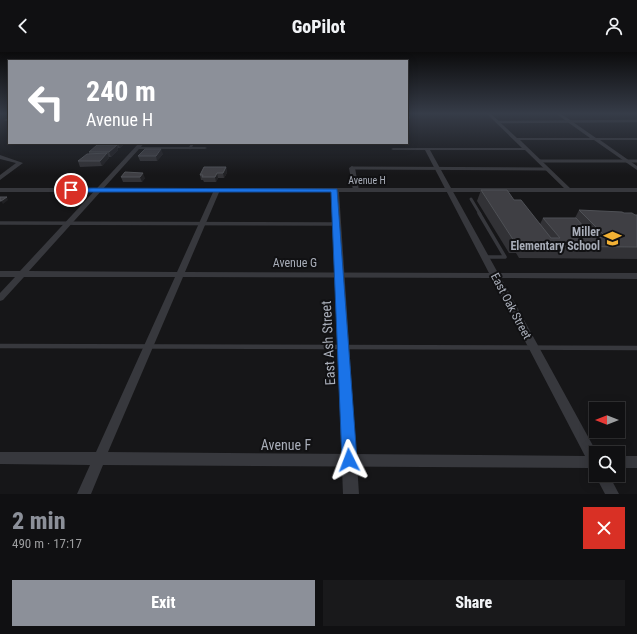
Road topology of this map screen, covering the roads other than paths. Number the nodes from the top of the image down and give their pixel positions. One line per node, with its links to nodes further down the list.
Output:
1 (509, 134): 3 (street)
2 (587, 134): 4 (street)
3 (515, 139): 4 (street); 12 (street)
4 (594, 139): 5 (street); 15 (street)
5 (637, 139)
6 (141, 144): 8 (street)
7 (192, 145): 8 (street); 9 (street)
8 (137, 148): 23 (street)
9 (205, 148)
10 (393, 149): 11 (street)
11 (427, 149): 12 (street); 19 (street, East Oak Street)
12 (526, 149): 14 (street)
13 (0, 157): 21 (street)
14 (539, 161): 15 (lane); 20 (street)
15 (626, 161): 16 (lane); 18 (street)
16 (637, 161)
17 (352, 168): 19 (lane); 26 (street)
18 (637, 168)
19 (438, 169): 20 (lane); 27 (street, East Oak Street)
20 (547, 169): 28 (street)
21 (0, 178)
22 (0, 190): 23 (street, Avenue H)
23 (100, 190): 24 (street, Avenue H); 33 (street)
24 (217, 190): 25 (street, Avenue H); 32 (street)
25 (335, 190): 26 (street, Avenue H); 34 (street, East Ash Street)
26 (356, 190): 27 (street, Avenue H)
27 (449, 190): 28 (street, Avenue H); 35 (street, East Oak Street)
28 (569, 190): 29 (street, Avenue H)
29 (637, 190)
30 (470, 199): 35 (lane)
31 (0, 222): 33 (lane)
32 (202, 222): 33 (lane); 34 (lane); 38 (street)
33 (70, 223): 37 (street)
34 (337, 224): 39 (street, East Ash Street)
35 (485, 257): 40 (street, East Oak Street)
36 (0, 274): 37 (street, Avenue G)
37 (22, 274): 38 (street, Avenue G); 42 (street)
38 (180, 275): 39 (street, Avenue G); 44 (street)
39 (339, 275): 40 (street, Avenue G); 45 (street, East Ash Street)
40 (495, 276): 41 (street, Avenue G); 46 (street, East Oak Street)
41 (637, 276)
42 (0, 298)
43 (0, 346): 44 (lane)
44 (148, 347): 45 (lane); 50 (street)
45 (343, 348): 46 (lane); 51 (street, East Ash Street)
46 (534, 348): 47 (lane); 48 (street, East Oak Street)
47 (637, 348)
48 (589, 450)
49 (0, 458): 50 (street, Avenue F)
50 (99, 459): 51 (street, Avenue F); 56 (street)
51 (349, 460): 54 (street, Avenue F); 57 (street, East Ash Street)
52 (625, 462): 53 (street)
53 (637, 462)
54 (589, 463)
55 (606, 482): 58 (street)
56 (84, 494)
57 (351, 494)
58 (612, 494)

